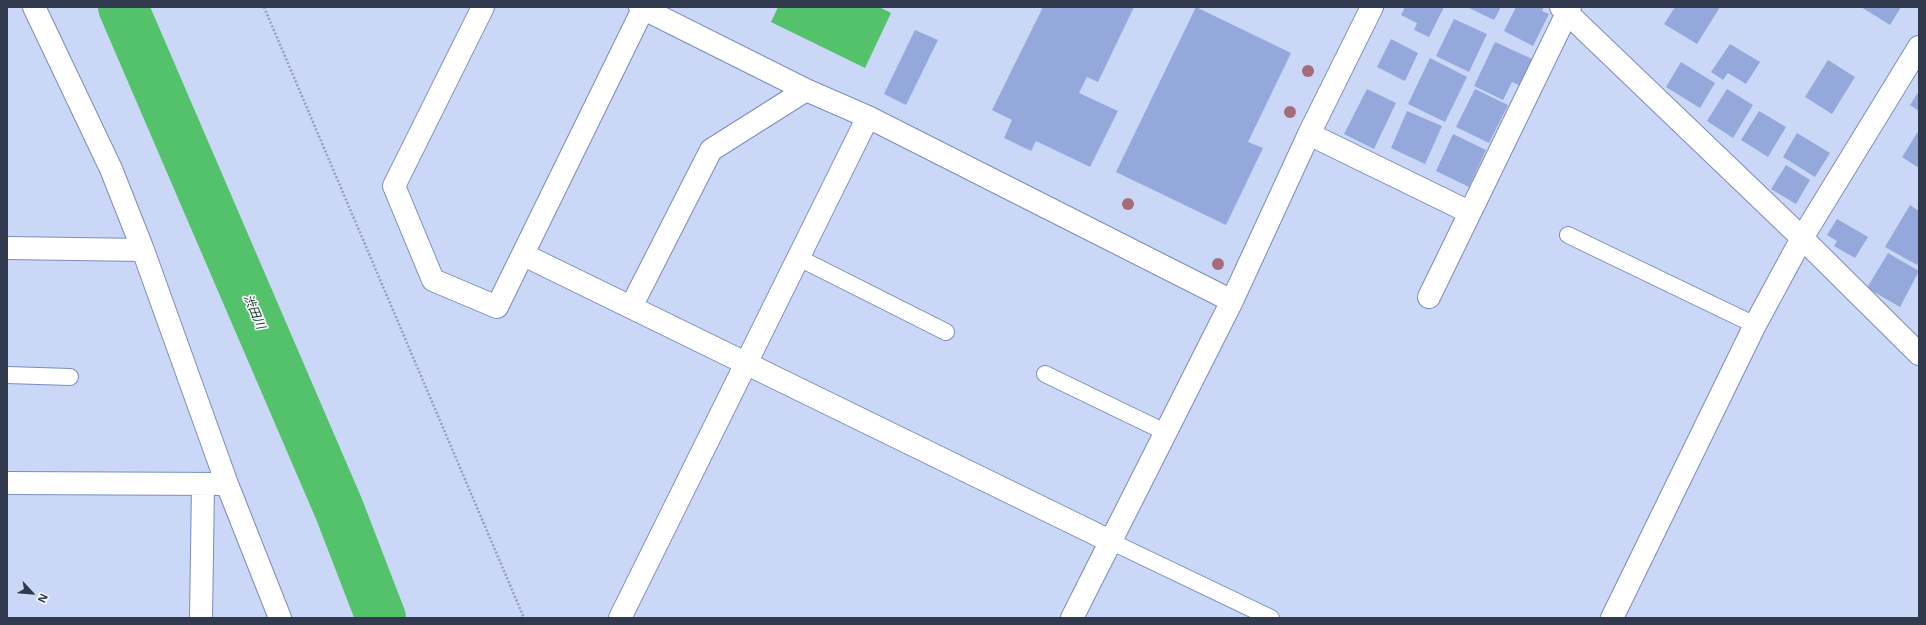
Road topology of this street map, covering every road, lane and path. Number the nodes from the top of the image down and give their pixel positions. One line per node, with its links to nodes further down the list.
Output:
1 (34, 7): 15 (street)
2 (264, 7): 35 (path)
3 (483, 7): 16 (street)
4 (1372, 7): 10 (street)
5 (641, 8): 8 (street); 16 (street)
6 (1566, 9): 11 (street); 13 (street)
7 (1919, 46): 13 (street)
8 (806, 90): 9 (street); 20 (street)
9 (868, 117): 17 (street); 19 (street)
10 (1309, 134): 11 (street); 19 (street)
11 (1469, 212): 18 (street)
12 (1568, 236): 21 (lane)
13 (1802, 238): 21 (street); 23 (street)
14 (7, 248): 15 (street)
15 (143, 250): 30 (street)
16 (524, 255): 20 (street)
17 (799, 258): 22 (lane); 24 (street)
18 (1429, 297)
19 (1232, 301): 28 (street)
20 (631, 307): 24 (street)
21 (1755, 325): 39 (street)
22 (946, 332)
23 (1919, 354)
24 (748, 364): 32 (street); 36 (street)
25 (1045, 374): 28 (lane)
26 (7, 375): 27 (lane)
27 (70, 377)
28 (1165, 432): 32 (street)
29 (7, 483): 31 (street)
30 (228, 484): 31 (street); 34 (street)
31 (203, 485): 33 (street)
32 (1112, 542): 37 (street); 38 (lane)
33 (201, 618)
34 (280, 618)
35 (524, 618)
36 (620, 618)
37 (1072, 618)
38 (1271, 618)
39 (1612, 618)

